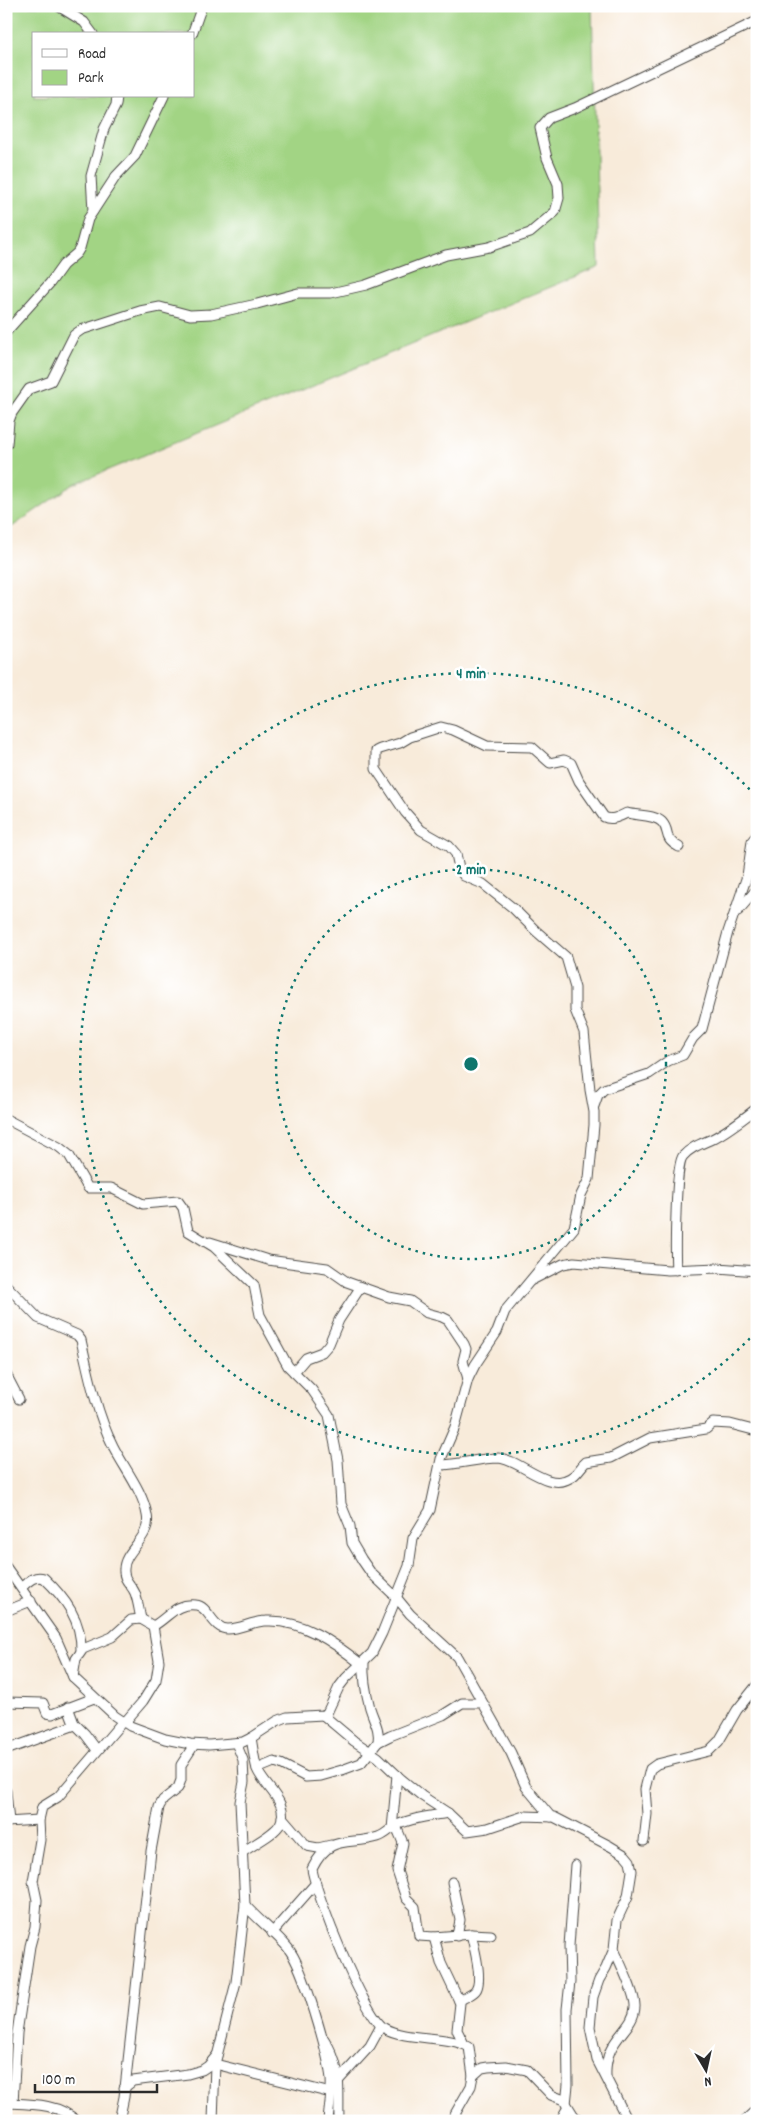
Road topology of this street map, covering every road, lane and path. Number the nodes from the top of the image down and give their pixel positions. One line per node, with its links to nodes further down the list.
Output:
1 (58, 6): 4 (street)
2 (202, 6): 5 (street)
3 (757, 21): 10 (street)
4 (92, 32)
5 (193, 32)
6 (117, 98): 8 (street)
7 (163, 98): 8 (street)
8 (93, 212): 9 (street)
9 (6, 332)
10 (7, 444)
11 (757, 835): 14 (street)
12 (679, 847): 15 (street)
13 (757, 889): 14 (street)
14 (736, 913): 15 (street)
15 (594, 1108): 21 (street)
16 (757, 1108): 19 (street)
17 (6, 1119): 18 (street)
18 (204, 1240): 23 (street); 24 (street)
19 (676, 1270): 20 (street); 21 (street)
20 (757, 1270)
21 (529, 1281): 26 (street)
22 (6, 1285): 35 (street)
23 (360, 1288): 24 (street); 26 (street)
24 (294, 1372): 32 (street)
25 (6, 1374): 27 (street)
26 (468, 1380): 29 (street)
27 (20, 1400)
28 (757, 1431): 29 (street)
29 (440, 1465): 32 (street)
30 (6, 1567): 31 (street)
31 (22, 1588): 33 (street); 37 (street)
32 (396, 1597): 38 (street); 43 (street)
33 (31, 1601): 34 (street); 39 (street)
34 (6, 1611)
35 (141, 1619): 36 (street); 37 (street)
36 (153, 1626): 38 (street); 46 (street)
37 (81, 1651): 39 (street)
38 (363, 1663): 45 (street); 49 (street)
39 (73, 1677): 41 (street)
40 (757, 1685): 64 (street)
41 (94, 1698): 44 (street); 46 (street)
42 (6, 1702): 44 (street)
43 (481, 1703): 49 (street); 60 (street)
44 (68, 1707): 47 (street)
45 (323, 1715): 48 (street); 54 (street)
46 (124, 1722): 51 (street); 53 (street)
47 (75, 1725): 52 (street); 53 (street)
48 (251, 1738): 50 (street); 55 (street)
49 (378, 1742): 54 (street)
50 (236, 1743): 51 (street); 66 (street)
51 (194, 1744): 86 (street)
52 (6, 1750)
53 (97, 1750): 61 (street)
54 (370, 1752): 55 (street); 56 (street)
55 (257, 1769): 59 (street)
56 (397, 1775): 58 (street); 63 (street)
57 (7, 1794): 62 (street)
58 (448, 1813): 60 (street); 63 (street)
59 (282, 1817): 65 (street); 66 (street)
60 (552, 1817): 76 (street)
61 (39, 1820): 62 (street); 88 (street)
62 (8, 1822)
63 (394, 1827): 65 (street); 75 (street)
64 (644, 1841)
65 (334, 1844): 69 (street)
66 (243, 1852): 70 (street)
67 (574, 1865): 89 (street)
68 (452, 1882): 74 (street)
69 (316, 1883): 71 (street); 78 (street)
70 (245, 1905): 71 (street); 81 (street)
71 (272, 1933): 79 (street)
72 (470, 1934): 73 (street); 74 (street); 77 (street)
73 (490, 1935)
74 (457, 1936): 75 (street)
75 (434, 1937): 77 (street)
76 (614, 1949): 85 (street); 85 (street)
77 (459, 2001): 80 (street)
78 (382, 2026): 80 (street); 84 (street)
79 (321, 2035): 84 (street); 87 (street)
80 (464, 2044): 83 (street)
81 (218, 2054): 82 (street); 86 (street)
82 (215, 2064): 87 (street); 93 (street)
83 (472, 2076): 89 (street); 96 (street)
84 (339, 2080): 95 (street)
85 (607, 2080): 101 (street)
86 (124, 2088): 92 (street)
87 (331, 2092): 94 (street)
88 (10, 2103): 91 (street)
89 (567, 2105): 97 (street); 98 (street)
90 (757, 2109): 102 (street)
91 (76, 2121)
92 (119, 2121)
93 (213, 2121)
94 (328, 2121)
95 (339, 2121)
96 (451, 2121)
97 (560, 2121)
98 (581, 2121)
99 (588, 2121): 100 (street)
100 (593, 2121)
101 (628, 2121)
102 (744, 2121)

